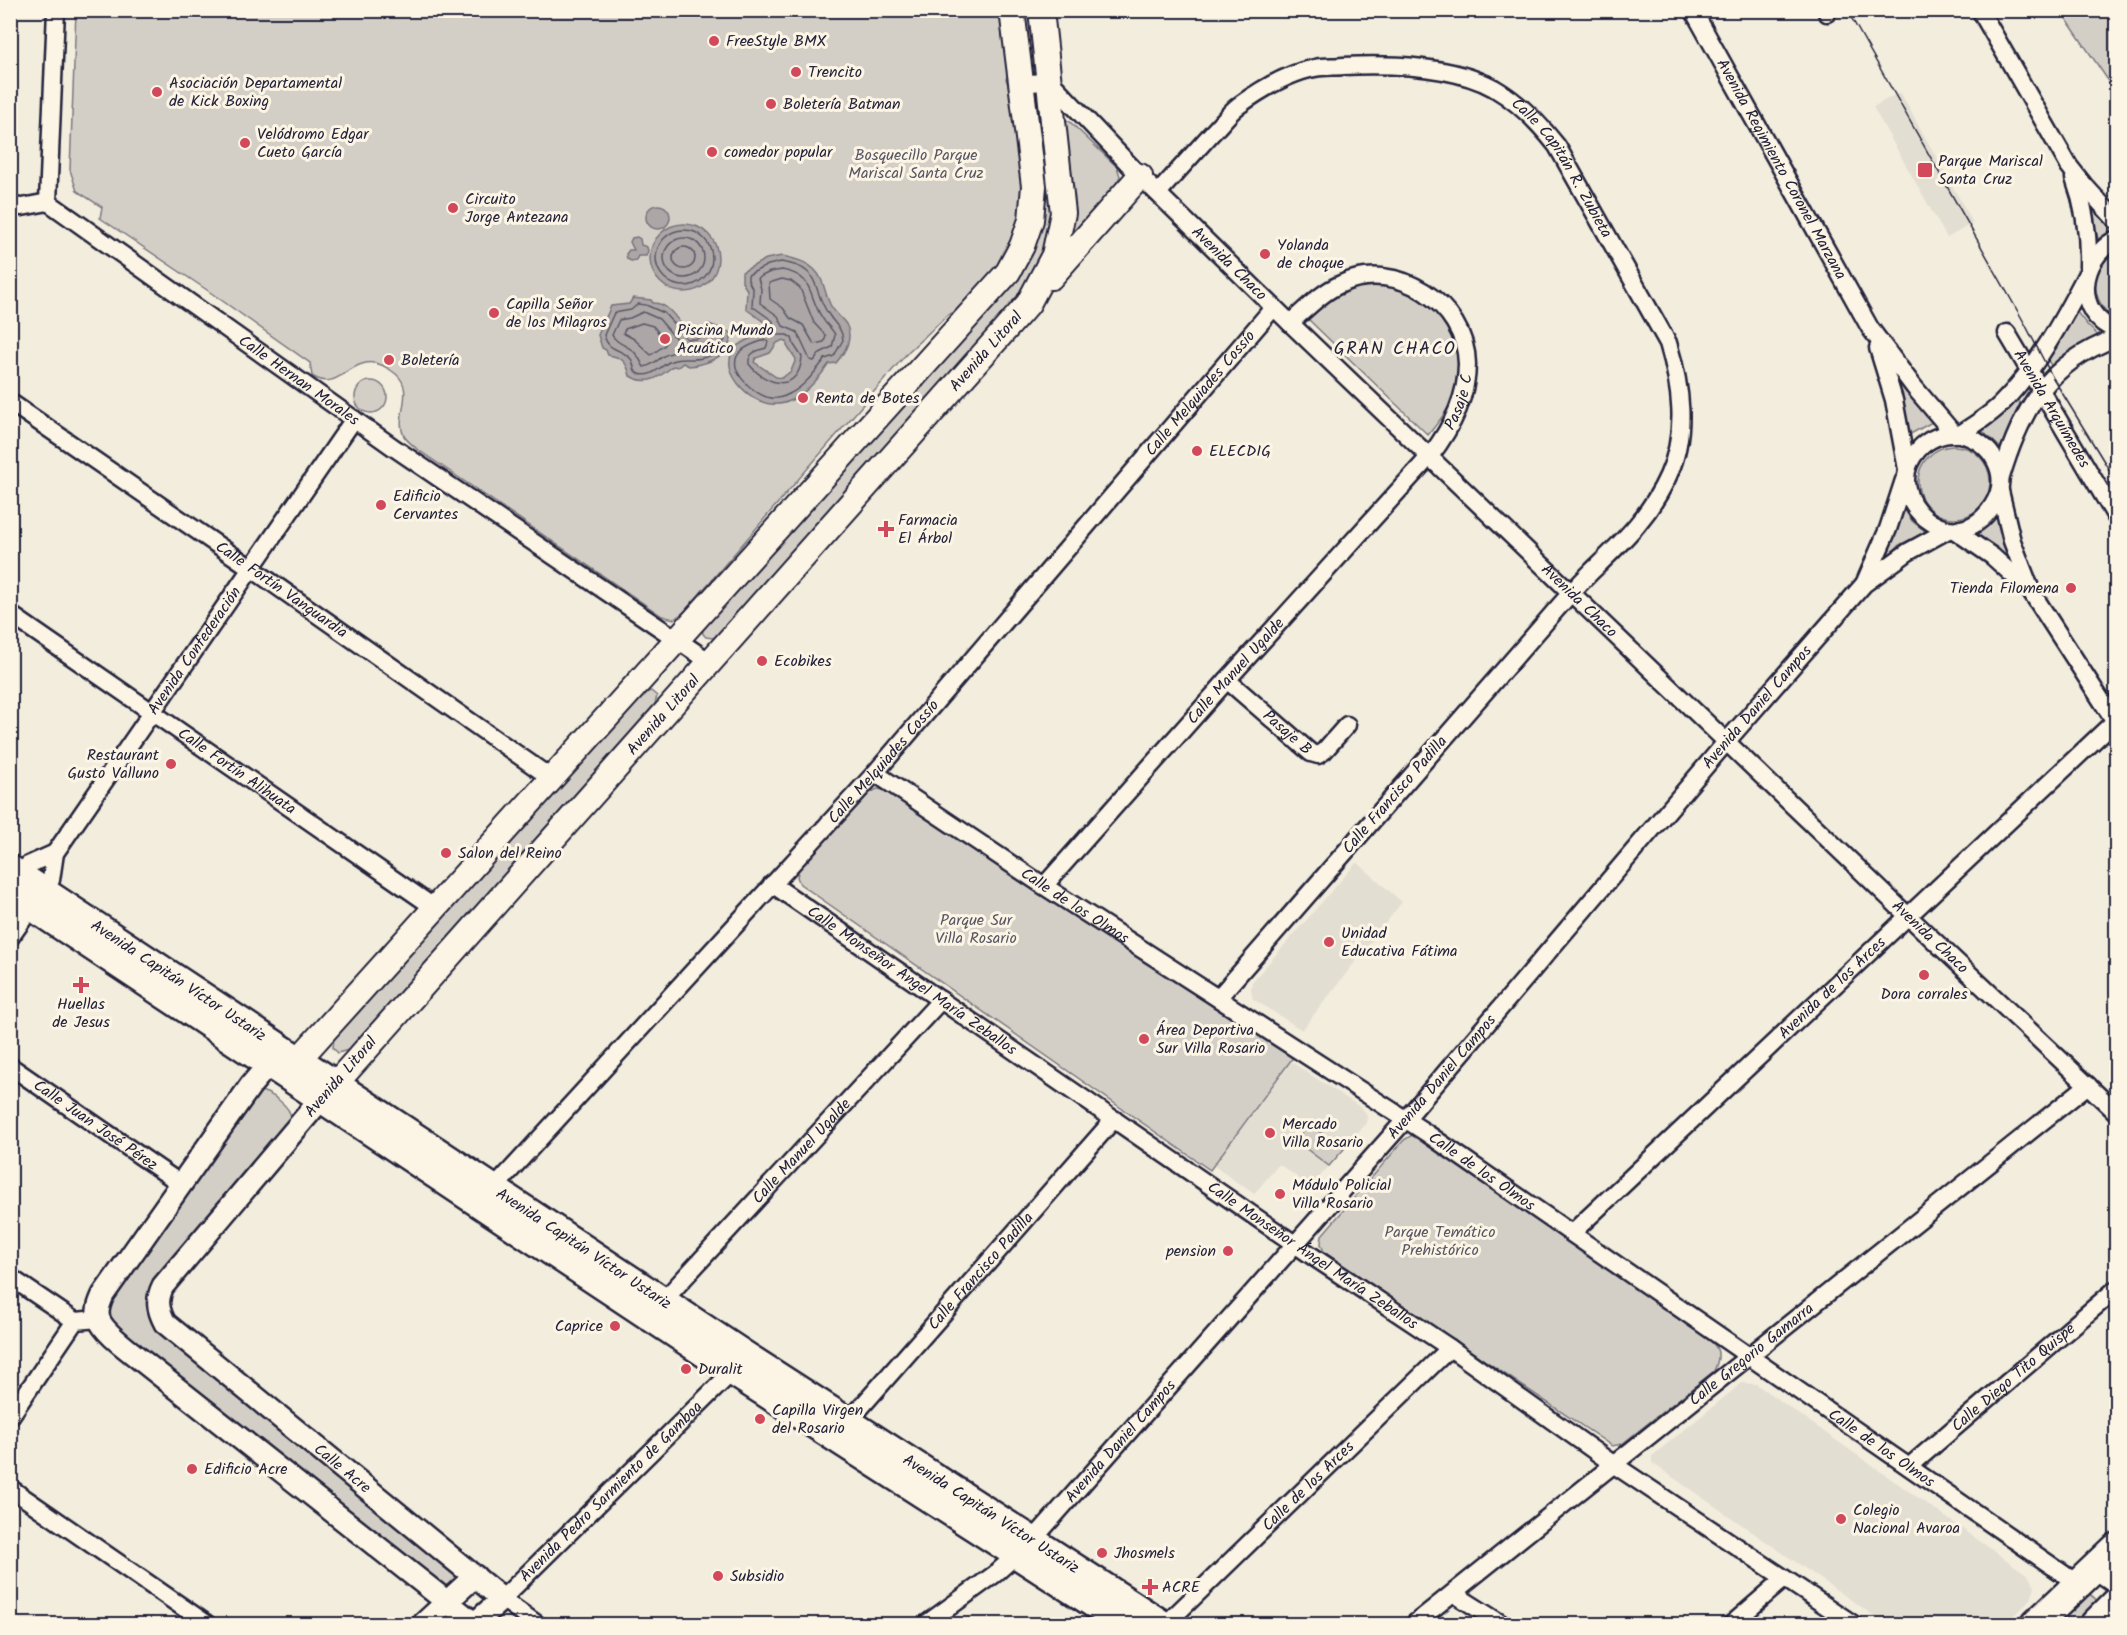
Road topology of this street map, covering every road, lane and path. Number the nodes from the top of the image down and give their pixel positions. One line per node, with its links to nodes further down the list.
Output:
1 (56, 10): 11 (street)
2 (1012, 10): 7 (main road)
3 (1041, 10): 6 (main road)
4 (1693, 10): 19 (street, Avenida Regimiento Coronel Marzana)
5 (1980, 10): 8 (street)
6 (1050, 81): 7 (street); 9 (street, Avenida Chaco); 16 (main road, Avenida Litoral)
7 (1022, 84): 38 (main road)
8 (2069, 166): 13 (street); 15 (street)
9 (1140, 176): 10 (street, Avenida Chaco); 16 (main road)
10 (1158, 193): 17 (street, Avenida Chaco); 35 (street, Calle Capitán R. Zubieta)
11 (48, 202): 12 (street); 26 (street, Calle Hernan Morales)
12 (10, 206)
13 (2116, 220)
14 (2116, 239): 15 (street)
15 (2087, 272): 20 (street); 23 (street)
16 (1028, 304): 39 (main road, Avenida Litoral)
17 (1274, 307): 18 (street, Avenida Chaco); 45 (street, Calle Melquiades Cossío)
18 (1290, 323): 28 (street, Avenida Chaco); 28 (street, Pasaje C)
19 (1870, 328): 27 (street, Avenida Regimiento Coronel Marzana); 29 (street, Avenida Regimiento Coronel Marzana)
20 (2116, 330)
21 (2007, 333): 23 (street, Avenida Arquímedes)
22 (2116, 338): 24 (street)
23 (2028, 371): 24 (street, Avenida Arquímedes); 27 (street)
24 (2041, 391): 30 (street); 31 (street, Avenida Arquímedes)
25 (10, 402): 33 (street, Calle Fortín Vanguardia)
26 (354, 419): 33 (street, Avenida Confederación); 38 (street, Calle Hernan Morales)
27 (1957, 434): 29 (street); 30 (street)
28 (1430, 456): 35 (street, Avenida Chaco); 40 (street, Calle Manuel Ugalde)
29 (1907, 472): 32 (street); 34 (street, Avenida Daniel Campos)
30 (2000, 484): 32 (street); 36 (street)
31 (2116, 517)
32 (1951, 530): 34 (street, Avenida Daniel Campos); 36 (street)
33 (251, 568): 41 (street, Avenida Confederación); 46 (street, Calle Fortín Vanguardia)
34 (1864, 584): 44 (street, Avenida Daniel Campos)
35 (1572, 592): 44 (street, Avenida Chaco); 54 (street, Calle Francisco Padilla)
36 (2032, 593): 42 (street)
37 (10, 614): 41 (street, Calle Fortín Alihuata)
38 (675, 639): 39 (street, Calle Hernan Morales); 46 (main road)
39 (710, 662): 59 (main road, Avenida Litoral)
40 (1227, 680): 43 (street, Pasaje B); 49 (street, Calle Manuel Ugalde)
41 (152, 712): 47 (street, Avenida Confederación); 51 (street, Calle Fortín Alihuata)
42 (2116, 721): 52 (street, Avenida de los Arces)
43 (1347, 725)
44 (1727, 741): 52 (street, Avenida Chaco); 62 (street, Avenida Daniel Campos)
45 (875, 772): 48 (street, Calle Melquiades Cossío); 49 (street, Calle de los Olmos)
46 (551, 778): 51 (main road)
47 (55, 853): 50 (street, Avenida Confederación); 50 (street, Avenida Confederación)
48 (772, 884): 55 (street, Calle Monseñor Ángel María Zeballos); 64 (street, Calle Melquiades Cossío)
49 (1044, 886): 54 (street, Calle de los Olmos)
50 (21, 887): 53 (street, Avenida Confederación); 56 (main road, Avenida Capitán Víctor Ustariz)
51 (435, 908): 56 (main road)
52 (1909, 917): 58 (street, Avenida Chaco); 65 (street, Avenida de los Arces)
53 (10, 939)
54 (1218, 998): 62 (street, Calle de los Olmos)
55 (940, 1000): 61 (street, Calle Monseñor Ángel María Zeballos); 69 (street, Calle Manuel Ugalde)
56 (284, 1058): 59 (main road, Avenida Capitán Víctor Ustariz); 63 (street)
57 (10, 1066): 63 (street, Calle Juan José Pérez)
58 (2088, 1084): 60 (street, Avenida Chaco); 74 (street, Calle Gregorio Gamarra)
59 (328, 1091): 64 (main road, Avenida Capitán Víctor Ustariz); 70 (street, Avenida Litoral)
60 (2116, 1112)
61 (1114, 1119): 66 (street, Calle Monseñor Ángel María Zeballos); 77 (street, Calle Francisco Padilla)
62 (1406, 1119): 65 (street, Calle de los Olmos); 66 (street, Avenida Daniel Campos)
63 (181, 1184): 71 (street)
64 (486, 1197): 69 (main road, Avenida Capitán Víctor Ustariz); 75 (main road, Avenida Capitán Víctor Ustariz)
65 (1573, 1232): 74 (street, Calle de los Olmos)
66 (1295, 1243): 73 (street, Calle Monseñor Ángel María Zeballos); 81 (street, Avenida Daniel Campos)
67 (10, 1277): 72 (street)
68 (2116, 1290): 79 (street, Calle Diego Tito Quispe)
69 (663, 1301): 75 (main road, Avenida Capitán Víctor Ustariz)
70 (158, 1304): 83 (street, Calle Acre)
71 (99, 1319): 72 (street); 89 (street)
72 (75, 1321): 76 (street)
73 (1450, 1348): 78 (street, Calle Monseñor Ángel María Zeballos); 97 (street, Calle de los Arces)
74 (1747, 1356): 78 (street, Calle Gregorio Gamarra); 79 (street, Calle de los Olmos)
75 (739, 1364): 77 (main road, Avenida Capitán Víctor Ustariz); 81 (main road, Avenida Capitán Víctor Ustariz); 88 (street, Avenida Pedro Sarmiento de Gamboa)
76 (10, 1417)
77 (848, 1422): 81 (main road, Avenida Capitán Víctor Ustariz)
78 (1613, 1464): 85 (street, Calle Monseñor Ángel María Zeballos); 87 (street, Calle Gregorio Gamarra)
79 (1910, 1466): 84 (street, Calle de los Olmos)
80 (10, 1488): 91 (street)
81 (1024, 1548): 95 (street, Avenida Daniel Campos); 96 (main road, Avenida Capitán Víctor Ustariz); 97 (main road, Avenida Capitán Víctor Ustariz)
82 (2116, 1548): 84 (highway)
83 (475, 1576): 88 (street, Calle Acre); 89 (street)
84 (2086, 1577): 86 (street, Calle de los Olmos); 102 (highway)
85 (1784, 1579): 100 (street); 101 (street, Calle Monseñor Ángel María Zeballos)
86 (2116, 1586)
87 (1453, 1593): 98 (street, Calle Gregorio Gamarra); 99 (street)
88 (502, 1599): 93 (street, Avenida Pedro Sarmiento de Gamboa); 94 (street, Calle Acre)
89 (447, 1602): 92 (street); 93 (street)
90 (2116, 1603): 103 (highway)
91 (207, 1624)
92 (423, 1624)
93 (475, 1624)
94 (537, 1624)
95 (926, 1624)
96 (1125, 1624)
97 (1164, 1624)
98 (1414, 1624)
99 (1502, 1624)
100 (1731, 1624)
101 (1853, 1624)
102 (2036, 1624)
103 (2095, 1624)

